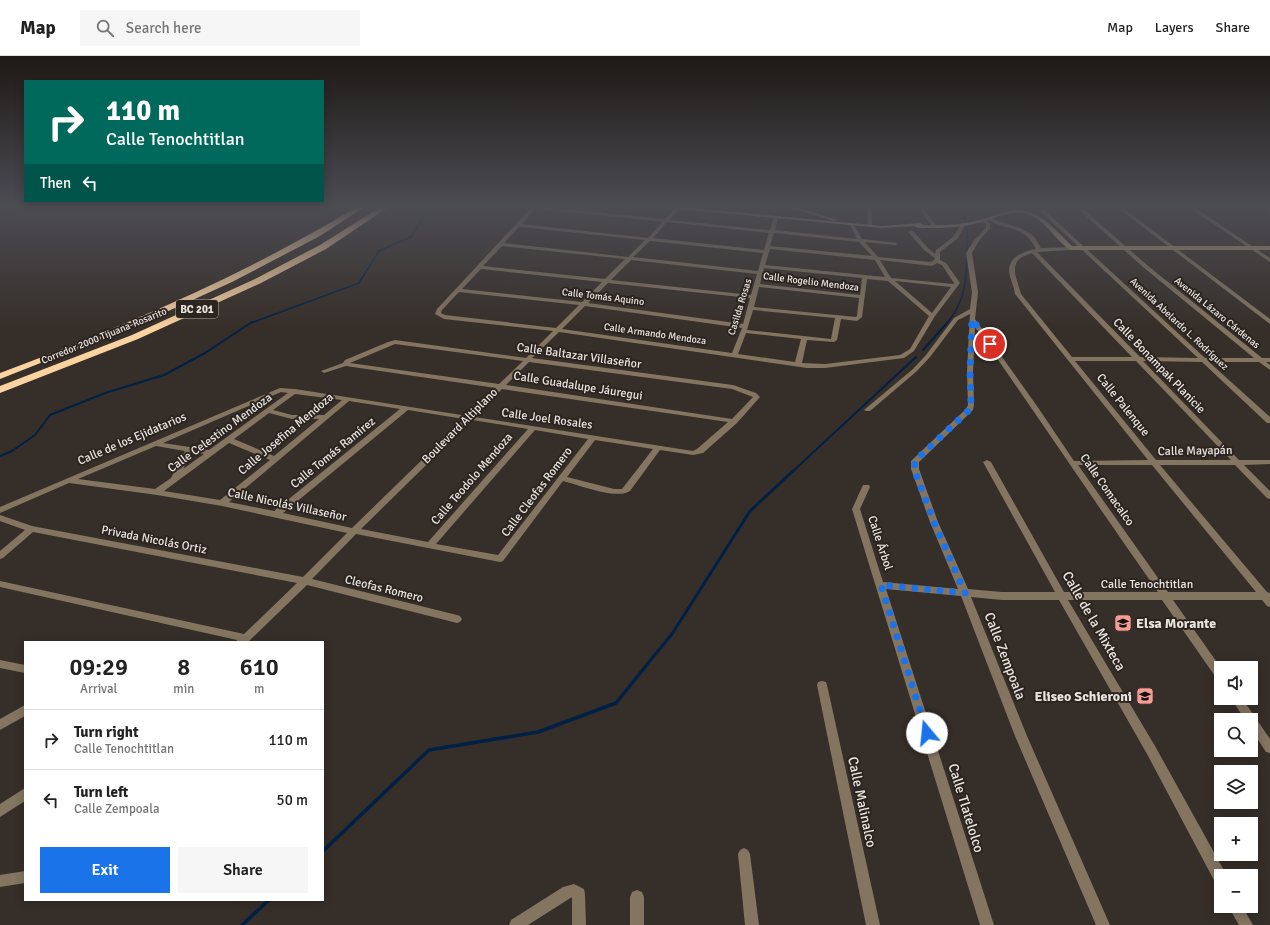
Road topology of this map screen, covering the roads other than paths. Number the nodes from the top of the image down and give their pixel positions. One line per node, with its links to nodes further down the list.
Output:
1 (1082, 248): 49 (street, Avenida Abelardo L. Rodríguez)
2 (1253, 248): 22 (street)
3 (292, 249): 57 (highway, Corredor 2000 Tijuana-Rosarito / BC 201)
4 (319, 249): 59 (highway, Corredor 2000 Tijuana-Rosarito / BC 201)
5 (497, 249): 24 (street)
6 (543, 249): 20 (street)
7 (639, 249): 20 (street, Boulevard Altiplano)
8 (762, 249): 9 (street)
9 (767, 249): 21 (street); 25 (street, Casilda Rosas)
10 (868, 249): 21 (street)
11 (926, 249): 23 (street)
12 (940, 249): 23 (street)
13 (972, 249): 37 (street)
14 (1061, 249): 19 (street, Calle Palenque)
15 (1107, 249): 16 (street)
16 (1127, 249): 17 (street); 51 (street, Avenida Lázaro Cárdenas)
17 (1173, 249): 18 (street); 41 (street)
18 (1209, 249)
19 (1036, 250): 47 (street, Calle Bonampak Planicie); 48 (street, Calle Palenque)
20 (630, 258): 26 (street); 29 (street, Boulevard Altiplano)
21 (877, 259): 23 (street); 28 (street)
22 (1270, 260)
23 (936, 261): 31 (street)
24 (481, 266): 29 (street); 32 (street)
25 (762, 266): 26 (street, Casilda Rosas); 27 (street)
26 (760, 273): 30 (street, Casilda Rosas)
27 (865, 276): 28 (street); 34 (street)
28 (888, 278): 31 (street); 38 (street)
29 (608, 280): 33 (street); 35 (street, Boulevard Altiplano)
30 (756, 285): 33 (street, Casilda Rosas); 34 (street, Calle Rogelio Mendoza)
31 (955, 286): 38 (street)
32 (458, 290): 35 (street, Calle Tomás Aquino); 43 (street, Calle Armando Mendoza)
33 (752, 297): 36 (street, Casilda Rosas)
34 (863, 297): 39 (street)
35 (583, 304): 42 (street, Calle Tomás Aquino); 43 (street, Boulevard Altiplano)
36 (750, 308): 39 (street); 42 (street, Casilda Rosas)
37 (974, 309): 40 (street); 45 (street)
38 (932, 316): 45 (street)
39 (838, 318): 44 (street, Calle Tomás Aquino)
40 (972, 319): 81 (street, Calle Comacalco); 101 (street, Calle Zempoala)
41 (1270, 322)
42 (744, 328): 44 (street, Calle Tomás Aquino); 46 (street, Casilda Rosas)
43 (557, 330): 46 (street, Calle Armando Mendoza); 50 (street, Boulevard Altiplano)
44 (804, 338): 54 (street)
45 (920, 353): 54 (street, Calle Armando Mendoza); 64 (street)
46 (734, 355): 54 (street, Calle Armando Mendoza)
47 (1136, 358): 48 (street); 49 (street); 79 (street, Calle Bonampak Planicie)
48 (1070, 359): 82 (street, Calle Palenque)
49 (1202, 359): 51 (street); 69 (street, Avenida Abelardo L. Rodríguez)
50 (526, 360): 53 (street, Calle Baltazar Villaseñor); 58 (street, Boulevard Altiplano); 68 (street, Calle Baltazar Villaseñor)
51 (1260, 360): 52 (street); 55 (street, Avenida Lázaro Cárdenas)
52 (1270, 360)
53 (346, 364): 56 (street); 58 (street, Calle Guadalupe Jáuregui)
54 (798, 365)
55 (1270, 368)
56 (324, 371)
57 (0, 376)
58 (501, 386): 67 (street, Boulevard Altiplano); 68 (street, Calle Guadalupe Jáuregui)
59 (0, 390)
60 (274, 391): 61 (street, Calle Joel Rosales); 73 (street, Calle de los Ejidatarios)
61 (295, 391): 62 (street, Calle Joel Rosales); 65 (street, Calle Celestino Mendoza)
62 (348, 399): 63 (street, Calle Joel Rosales); 66 (street, Calle Josefina Mendoza)
63 (405, 409): 67 (street, Calle Joel Rosales); 91 (street, Calle Tomás Ramírez)
64 (868, 410)
65 (268, 411): 66 (street); 72 (street, Calle Celestino Mendoza)
66 (326, 417): 77 (street, Calle Josefina Mendoza)
67 (470, 418): 70 (street, Calle Joel Rosales); 94 (street, Boulevard Altiplano)
68 (734, 421): 74 (street, Calle Joel Rosales)
69 (1270, 421)
70 (533, 428): 71 (street, Calle Joel Rosales); 95 (street, Calle Teodolo Mendoza)
71 (593, 437): 74 (street, Calle Joel Rosales); 83 (street, Calle Cleofas Romero)
72 (229, 440): 76 (street, Calle Celestino Mendoza); 77 (street)
73 (156, 444): 75 (street); 84 (street, Calle de los Ejidatarios)
74 (658, 447): 83 (street)
75 (190, 449): 76 (street); 85 (street)
76 (210, 453): 85 (street, Calle Celestino Mendoza)
77 (275, 459): 89 (street, Calle Josefina Mendoza)
78 (987, 462): 103 (street, Calle de la Mixteca)
79 (1238, 462): 80 (street, Calle Mayapán); 82 (street, Calle Mayapán); 88 (street, Calle Bonampak Planicie)
80 (1270, 462)
81 (1072, 463): 82 (street, Calle Mayapán); 102 (street, Calle Comacalco)
82 (1154, 464): 104 (street, Calle Palenque)
83 (561, 478): 97 (street, Calle Cleofas Romero)
84 (69, 480): 87 (street, Calle Nicolás Villaseñor); 90 (street, Calle de los Ejidatarios)
85 (173, 480): 87 (street, Calle Celestino Mendoza)
86 (866, 486): 100 (street, Calle Árbol)
87 (157, 492): 89 (street, Calle Nicolás Villaseñor)
88 (1270, 496)
89 (222, 503): 91 (street, Calle Nicolás Villaseñor)
90 (0, 510)
91 (275, 515): 94 (street, Calle Nicolás Villaseñor)
92 (0, 518): 93 (street, Privada Nicolás Ortiz)
93 (31, 529): 96 (street); 98 (street, Privada Nicolás Ortiz)
94 (354, 531): 95 (street, Calle Nicolás Villaseñor); 98 (street, Boulevard Altiplano)
95 (430, 545): 97 (street, Calle Nicolás Villaseñor)
96 (0, 556)
97 (498, 559)
98 (305, 581): 105 (street, Cleofas Romero); 106 (street, Boulevard Altiplano)
99 (0, 584): 106 (street)
100 (881, 585): 101 (street, Calle Tenochtitlan); 128 (street, Calle Tlatelolco)
101 (965, 593): 103 (street, Calle Tenochtitlan); 129 (street, Calle Zempoala)
102 (1166, 596): 103 (street, Calle Tenochtitlan); 104 (street, Calle Tenochtitlan); 108 (street, Calle Comacalco)
103 (1062, 597): 118 (street, Calle de la Mixteca)
104 (1268, 598)
105 (457, 619)
106 (243, 640)
107 (0, 664): 109 (street)
108 (1214, 666)
109 (24, 669)
110 (822, 685): 127 (street, Calle Malinalco)
111 (24, 711): 112 (street)
112 (0, 725)
113 (1258, 730): 114 (street)
114 (1270, 748)
115 (24, 795): 116 (street)
116 (0, 811)
117 (744, 854): 126 (street)
118 (1216, 869)
119 (24, 877): 120 (street)
120 (0, 881)
121 (637, 897): 125 (street)
122 (1239, 913): 130 (street)
123 (516, 925): 124 (street)
124 (579, 925)
125 (637, 925)
126 (752, 925)
127 (873, 925)
128 (987, 925)
129 (1103, 925)
130 (1246, 925)

